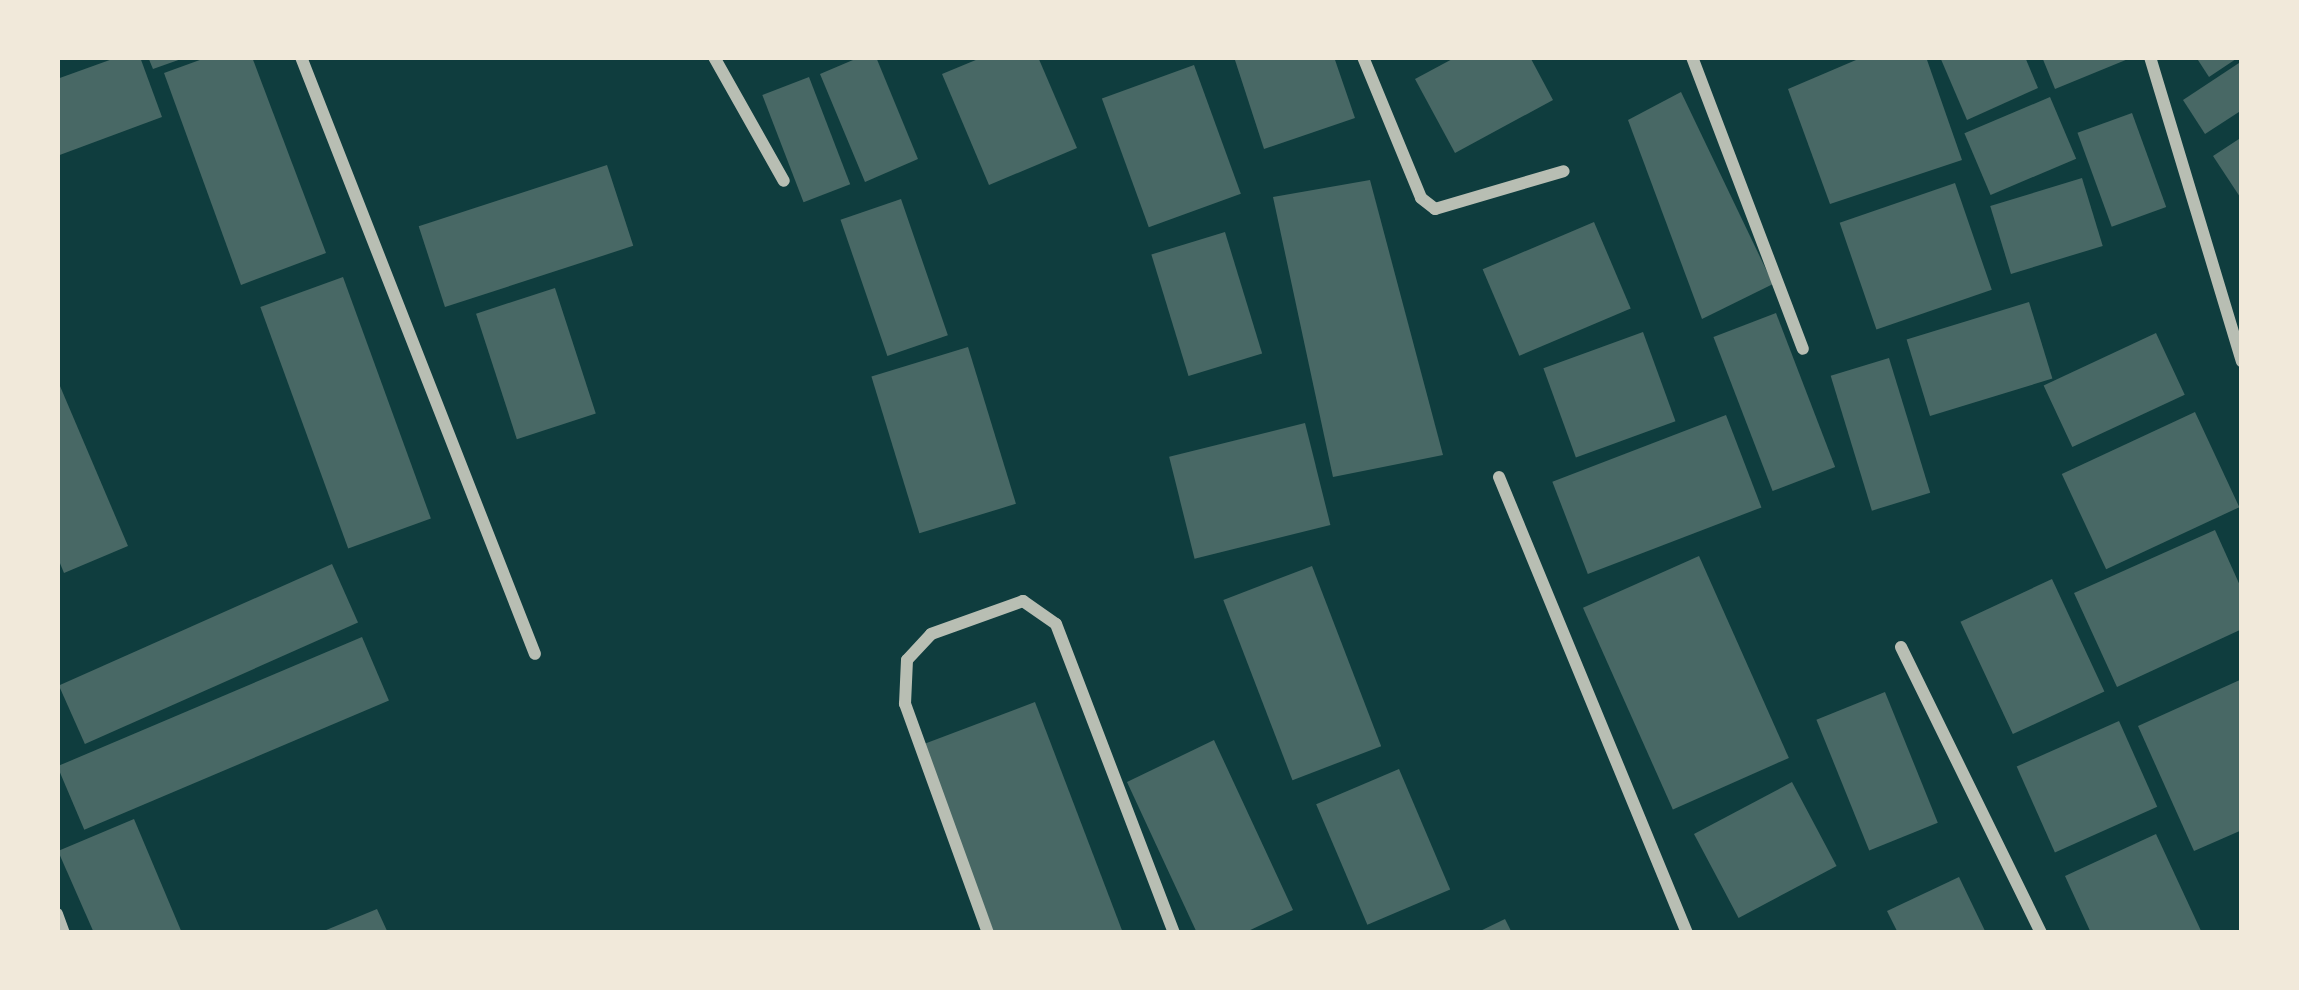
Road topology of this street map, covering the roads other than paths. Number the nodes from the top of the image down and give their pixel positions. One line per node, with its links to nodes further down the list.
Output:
1 (301, 57): 12 (street)
2 (715, 57): 7 (street)
3 (1363, 57): 6 (street)
4 (1692, 57): 8 (street)
5 (2150, 57): 9 (street)
6 (1564, 172)
7 (784, 181)
8 (1803, 349)
9 (2242, 362)
10 (1498, 477): 17 (street)
11 (1900, 647): 18 (street)
12 (536, 654)
13 (57, 914): 14 (street)
14 (64, 933)
15 (988, 933): 16 (street)
16 (1174, 933)
17 (1687, 933)
18 (2041, 933)

